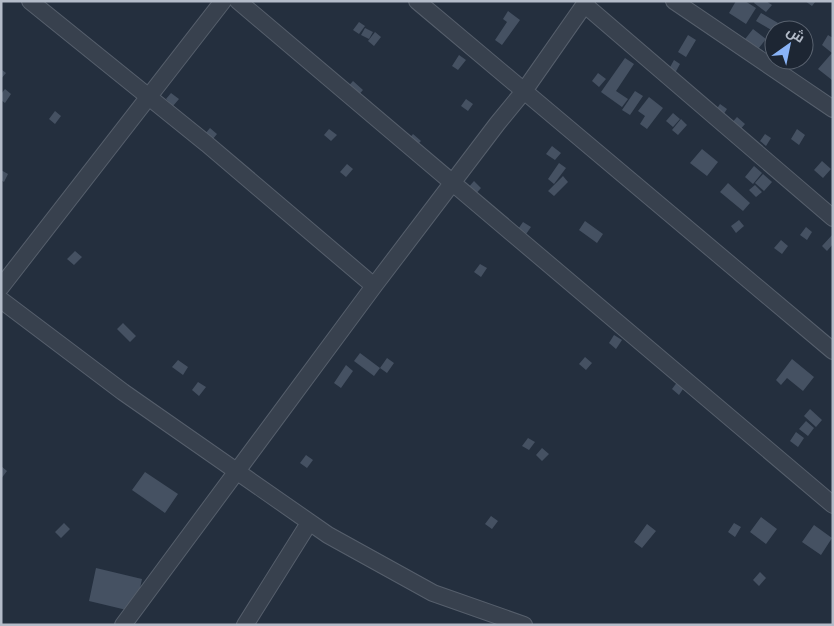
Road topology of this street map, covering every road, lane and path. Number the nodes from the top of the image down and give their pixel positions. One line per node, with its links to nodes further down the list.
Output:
1 (30, 1): 8 (street)
2 (223, 1): 8 (street)
3 (238, 1): 10 (street)
4 (417, 1): 7 (street)
5 (674, 1): 9 (street)
6 (586, 3): 7 (street); 11 (street)
7 (524, 92): 10 (street); 15 (street)
8 (148, 97): 12 (street); 13 (street)
9 (833, 109)
10 (452, 182): 12 (street); 17 (street)
11 (833, 218)
12 (374, 286): 16 (street)
13 (1, 287)
14 (1, 300): 16 (street)
15 (833, 351)
16 (236, 472): 18 (street); 19 (street)
17 (833, 505)
18 (309, 523): 20 (street); 21 (street)
19 (123, 625)
20 (245, 625)
21 (524, 625)

